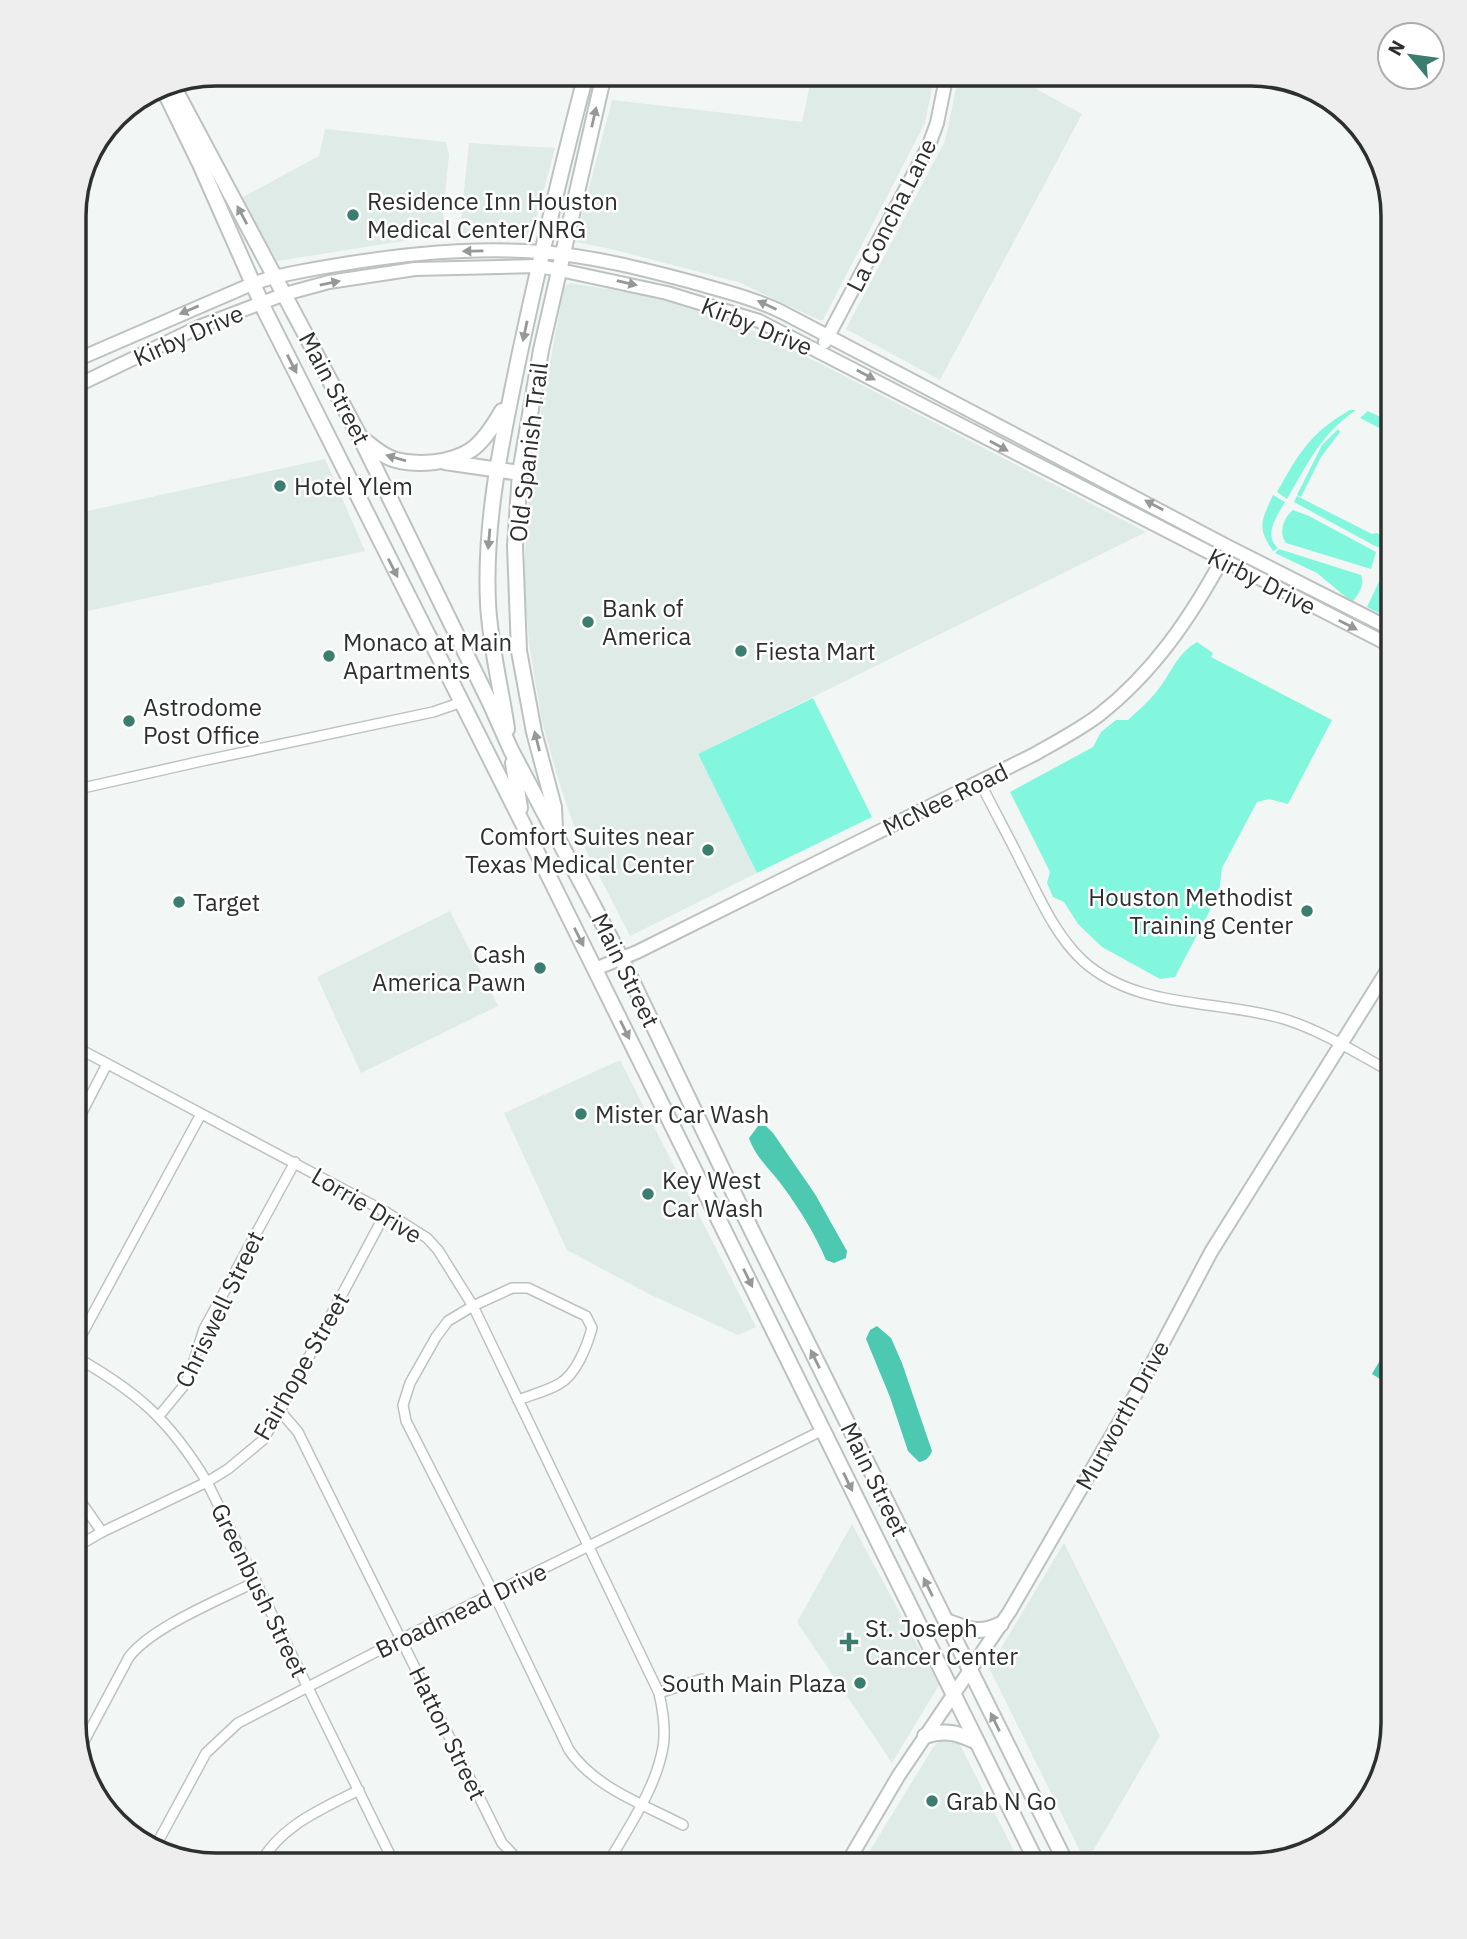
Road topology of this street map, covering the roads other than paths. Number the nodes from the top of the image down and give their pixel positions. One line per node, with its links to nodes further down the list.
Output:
1 (583, 86): 6 (main road, Old Spanish Trail)
2 (601, 86): 7 (main road, Old Spanish Trail, one-way to 2)
3 (945, 86): 16 (main road, La Concha Lane)
4 (176, 92): 12 (main road, Main Street, one-way to 4)
5 (175, 93): 13 (main road, Main Street)
6 (566, 152): 7 (main road); 9 (main road, Old Spanish Trail)
7 (586, 156): 10 (main road, Old Spanish Trail)
8 (402, 255): 9 (main road, Kirby Drive, one-way to 8); 11 (main road); 12 (main road, Kirby Drive)
9 (540, 259): 10 (main road, Kirby Drive); 11 (main road, Kirby Drive); 21 (main road, Old Spanish Trail, one-way to 21)
10 (561, 262): 16 (main road, Kirby Drive, one-way to 10); 17 (main road, Kirby Drive, one-way to 17); 27 (main road, Old Spanish Trail)
11 (403, 271): 14 (main road, Kirby Drive, one-way to 11)
12 (275, 275): 13 (main road, Kirby Drive); 14 (main road, Main Street)
13 (252, 284): 15 (main road, Main Street); 18 (main road, Kirby Drive, one-way to 18)
14 (285, 294): 15 (main road, Kirby Drive); 24 (main road, Main Street)
15 (261, 303): 19 (main road, Kirby Drive); 35 (main road, Main Street, one-way to 35)
16 (829, 335): 17 (main road, La Concha Lane); 22 (main road, Kirby Drive)
17 (821, 351): 23 (main road, Kirby Drive, one-way to 23)
18 (86, 355): 19 (main road)
19 (96, 376): 20 (main road, Kirby Drive)
20 (86, 381)
21 (511, 395): 25 (main road); 26 (main road, Old Spanish Trail)
22 (948, 398): 23 (main road); 28 (main road, Kirby Drive, one-way to 22)
23 (940, 413): 29 (main road, Kirby Drive, one-way to 29)
24 (360, 437): 25 (main road, one-way to 24); 34 (main road, Main Street)
25 (438, 462): 26 (main road)
26 (497, 471): 27 (main road); 33 (main road, Old Spanish Trail, one-way to 33)
27 (520, 473): 32 (main road, Old Spanish Trail)
28 (1229, 547): 29 (main road, McNee Road); 30 (main road, Kirby Drive)
29 (1222, 561): 31 (main road, Kirby Drive, one-way to 31); 37 (main road, McNee Road)
30 (1381, 623)
31 (1381, 638)
32 (519, 651): 33 (main road); 40 (main road, Old Spanish Trail, one-way to 32)
33 (494, 653): 36 (main road, Old Spanish Trail)
34 (484, 690): 35 (main road); 36 (main road, Main Street)
35 (462, 702): 38 (street); 39 (main road, Main Street)
36 (510, 750): 39 (main road, Old Spanish Trail); 40 (main road, Main Street)
37 (980, 782): 41 (main road, McNee Road); 44 (street)
38 (86, 787)
39 (523, 824): 42 (main road, Main Street, one-way to 42)
40 (555, 834): 41 (main road, Main Street)
41 (621, 958): 42 (main road, McNee Road); 52 (main road, Main Street)
42 (595, 969): 53 (main road, Main Street, one-way to 53)
43 (1381, 982): 44 (main road, Murworth Drive)
44 (1341, 1045): 47 (street); 72 (main road, Murworth Drive)
45 (86, 1053): 46 (street, Lorrie Drive)
46 (107, 1064): 48 (street); 49 (street, Lorrie Drive)
47 (1381, 1066)
48 (86, 1105)
49 (201, 1114): 50 (street, Lorrie Drive); 56 (street)
50 (295, 1162): 51 (street, Lorrie Drive); 61 (street, Chriswell Street)
51 (386, 1212): 54 (street, Lorrie Drive); 60 (street, Fairhope Street)
52 (751, 1229): 53 (main road); 55 (main road, Main Street)
53 (729, 1239): 57 (main road, Main Street, one-way to 57)
54 (473, 1306): 59 (street, Lorrie Drive); 59 (street); 70 (street)
55 (798, 1324): 57 (main road); 62 (main road, Main Street, one-way to 55)
56 (86, 1327)
57 (776, 1336): 63 (main road, Main Street)
58 (86, 1363): 61 (street, Greenbush Street)
59 (518, 1400): 68 (street, Lorrie Drive)
60 (280, 1412): 64 (street, Fairhope Street); 73 (street, Hatton Street)
61 (159, 1416): 64 (street, Greenbush Street)
62 (846, 1420): 63 (main road); 71 (main road, Main Street, one-way to 62)
63 (823, 1430): 68 (street, Broadmead Drive); 78 (main road, Main Street, one-way to 78)
64 (207, 1482): 66 (street, Fairhope Street); 69 (street, Greenbush Street)
65 (86, 1509): 66 (street)
66 (102, 1532): 67 (street, Fairhope Street)
67 (86, 1541)
68 (588, 1548): 70 (street, Broadmead Drive); 77 (street, Lorrie Drive)
69 (255, 1582): 76 (street, Greenbush Street); 79 (street)
70 (494, 1594): 73 (street, Broadmead Drive); 83 (street)
71 (946, 1621): 72 (main road); 74 (main road, Main Street)
72 (1001, 1624): 74 (main road, Murworth Drive)
73 (401, 1639): 76 (street, Broadmead Drive); 88 (street, Hatton Street)
74 (970, 1670): 78 (main road, Murworth Drive); 92 (main road, Main Street, one-way to 74)
75 (702, 1679): 77 (street)
76 (308, 1687): 82 (street, Greenbush Street); 85 (street, Broadmead Drive)
77 (659, 1693): 83 (street, Lorrie Drive)
78 (954, 1695): 80 (main road, Murworth Drive); 81 (main road, Main Street)
79 (87, 1735)
80 (925, 1736): 81 (main road); 90 (main road, Murworth Drive)
81 (977, 1742): 91 (main road, Main Street)
82 (359, 1790): 86 (street); 87 (street, Greenbush Street)
83 (641, 1803): 84 (street); 89 (street, Lorrie Drive)
84 (683, 1825)
85 (159, 1840)
86 (268, 1853)
87 (389, 1853)
88 (511, 1853)
89 (614, 1853)
90 (854, 1853)
91 (1032, 1853)
92 (1061, 1853)

